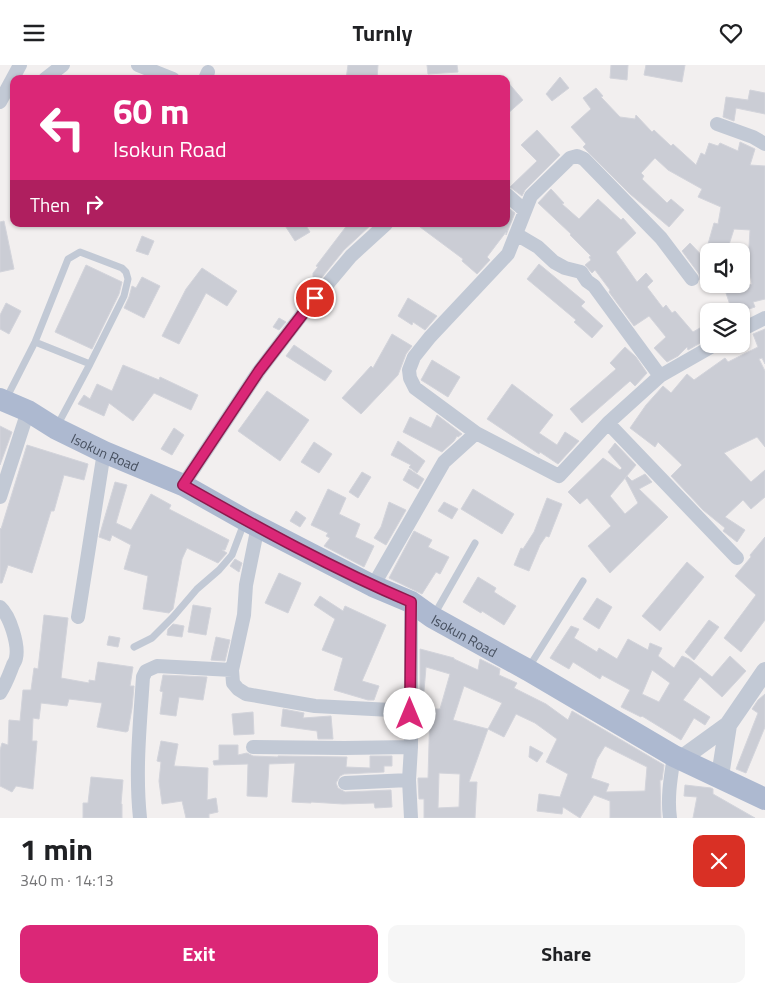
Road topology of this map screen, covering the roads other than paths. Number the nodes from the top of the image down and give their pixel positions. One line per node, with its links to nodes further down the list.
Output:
1 (63, 65): 3 (street)
2 (138, 65): 4 (street)
3 (50, 75)
4 (163, 75)
5 (10, 84): 6 (street)
6 (0, 102)
7 (717, 124): 8 (street)
8 (765, 143)
9 (510, 198): 10 (street)
10 (524, 211): 12 (street); 13 (street)
11 (383, 227): 26 (street)
12 (516, 234): 19 (street); 24 (street)
13 (692, 279)
14 (765, 317): 15 (street)
15 (750, 325)
16 (35, 342): 18 (lane); 18 (lane); 20 (lane)
17 (701, 353): 19 (street)
18 (90, 364): 23 (lane)
19 (660, 377): 22 (street)
20 (2, 400): 21 (main road, Isokun Road)
21 (28, 411): 23 (main road, Isokun Road); 27 (street)
22 (608, 423): 24 (street); 30 (street)
23 (55, 428): 25 (main road, Isokun Road)
24 (476, 433): 32 (street)
25 (104, 452): 26 (main road, Isokun Road); 35 (street)
26 (183, 485): 28 (main road, Isokun Road)
27 (0, 497)
28 (251, 523): 32 (main road, Isokun Road); 37 (lane); 39 (street)
29 (475, 543): 36 (lane)
30 (737, 558)
31 (583, 581): 38 (lane)
32 (373, 586): 33 (main road, Isokun Road)
33 (411, 602): 36 (main road, Isokun Road); 42 (street)
34 (0, 607): 41 (street)
35 (78, 617)
36 (432, 617): 38 (main road, Isokun Road)
37 (134, 647)
38 (528, 670): 46 (main road, Isokun Road)
39 (232, 671): 42 (street); 51 (street)
40 (765, 671): 43 (street)
41 (0, 693)
42 (410, 711): 45 (street)
43 (728, 725): 46 (street); 47 (street)
44 (253, 747): 45 (street)
45 (411, 747): 48 (street)
46 (678, 757): 47 (main road, Isokun Road); 53 (street)
47 (720, 776): 50 (main road, Isokun Road)
48 (408, 780): 49 (street); 52 (street)
49 (346, 783)
50 (765, 799)
51 (140, 818)
52 (411, 818)
53 (670, 818)

